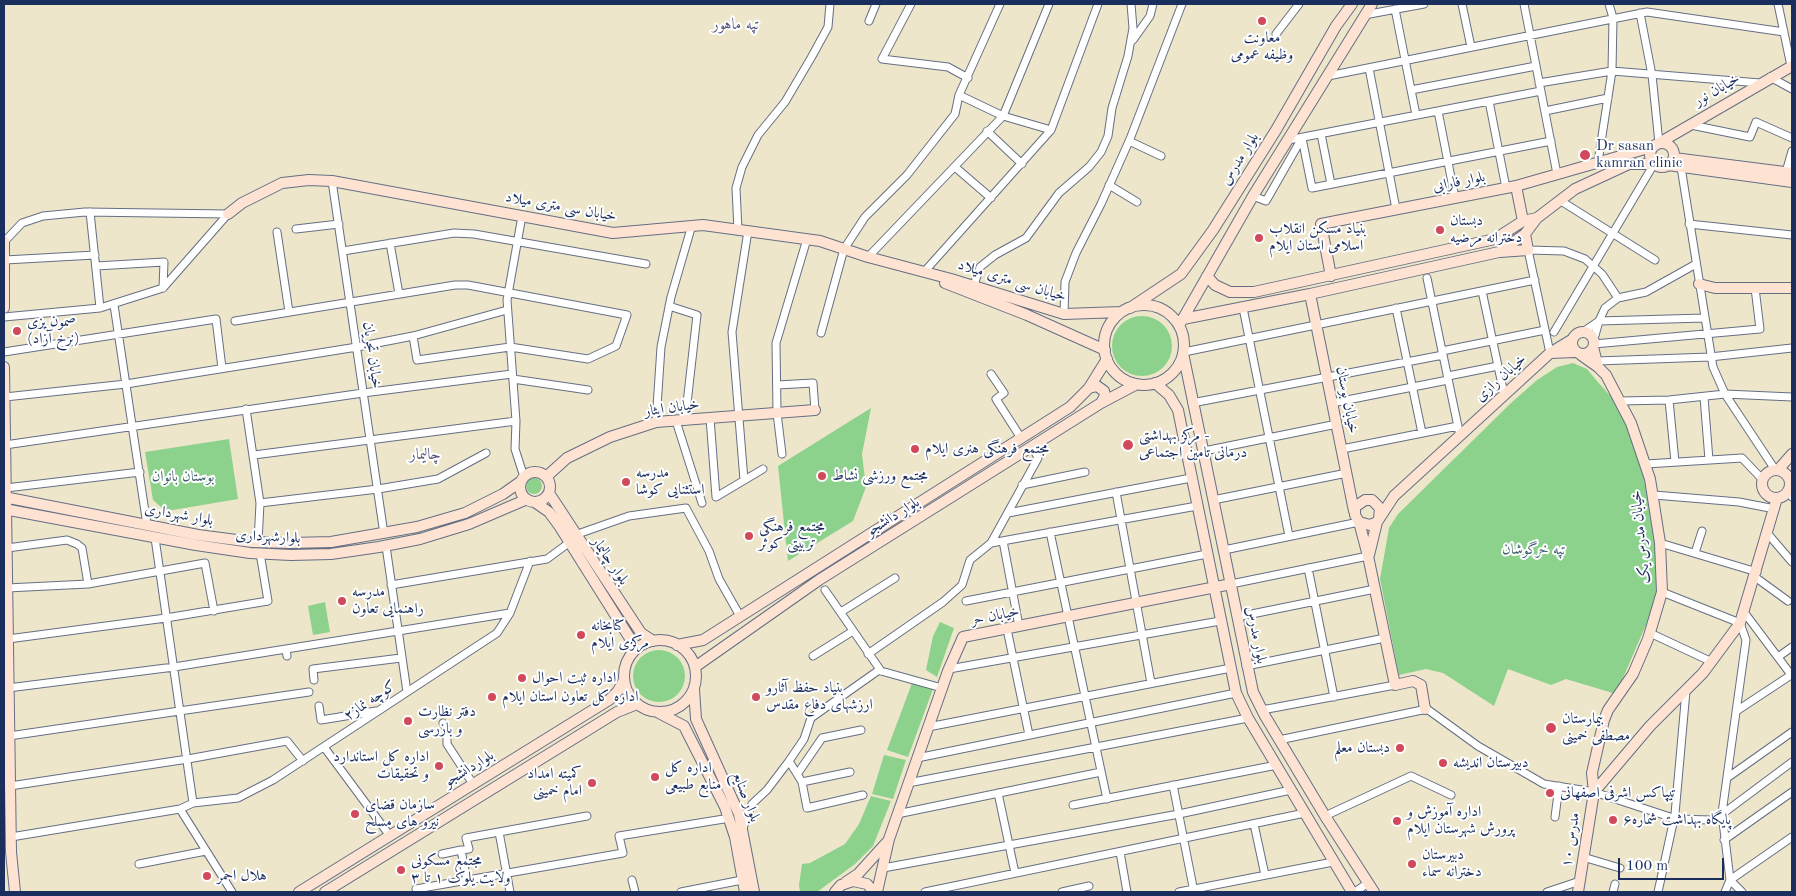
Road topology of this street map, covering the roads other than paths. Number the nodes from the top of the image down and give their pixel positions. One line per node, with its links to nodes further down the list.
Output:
1 (830, 4): 97 (street)
2 (876, 4): 22 (street)
3 (911, 4): 36 (street)
4 (1000, 4): 36 (street)
5 (1049, 4): 46 (street)
6 (1098, 4): 50 (street)
7 (1132, 4): 26 (street)
8 (1154, 4): 26 (street)
9 (1182, 4): 57 (street)
10 (1299, 4): 24 (street)
11 (1352, 4): 51 (main road, بلوار مدرس)
12 (1372, 4): 20 (main road, بلوار مدرس)
13 (1424, 4): 18 (street)
14 (1462, 4): 27 (street)
15 (1524, 4): 25 (street)
16 (1609, 4): 21 (street)
17 (1778, 4): 23 (street)
18 (1395, 9): 20 (street); 28 (street)
19 (1640, 13): 21 (street); 23 (street); 33 (street)
20 (1364, 15): 34 (main road, بلوار مدرس)
21 (1612, 18): 25 (street); 32 (street)
22 (869, 21)
23 (1784, 32): 30 (street)
24 (1276, 34)
25 (1530, 36): 27 (street); 29 (street)
26 (1131, 43): 129 (street)
27 (1471, 48): 28 (street)
28 (1405, 60): 31 (street); 40 (street)
29 (1536, 66): 38 (street); 40 (street)
30 (1792, 66): 35 (main road, خیابان نور)
31 (1369, 68): 34 (street); 48 (street)
32 (1612, 71): 33 (street); 38 (street); 42 (street)
33 (1652, 75): 37 (street); 59 (street)
34 (1328, 76): 56 (main road, بلوار مدرس)
35 (1770, 77): 37 (main road, خیابان نور); 39 (street)
36 (968, 78): 41 (street)
37 (1760, 83): 49 (main road, خیابان نور)
38 (1540, 87): 43 (street); 45 (street)
39 (1792, 89)
40 (1411, 90): 47 (street)
41 (959, 95): 46 (street); 107 (street)
42 (1608, 98): 45 (street); 66 (street)
43 (1489, 101): 44 (street); 61 (street)
44 (1438, 111): 47 (street); 65 (street)
45 (1545, 111): 58 (street)
46 (1003, 116): 50 (street); 52 (street)
47 (1416, 116): 48 (street)
48 (1379, 123): 53 (street); 73 (street)
49 (1689, 124): 55 (street); 59 (main road, خیابان نور)
50 (1051, 130): 68 (street)
51 (1276, 130): 56 (main road); 60 (main road, بلوار مدرس)
52 (987, 131): 68 (street); 70 (street)
53 (1321, 134): 54 (street); 78 (street)
54 (1302, 138): 56 (street); 78 (street); 82 (street)
55 (1792, 138)
56 (1288, 140): 64 (main road, بلوار مدرس)
57 (1129, 141): 63 (street); 79 (street)
58 (1551, 141): 61 (street); 75 (street)
59 (1656, 145): 66 (main road, بلوار فارابی); 67 (main road); 69 (main road)
60 (1263, 151): 64 (main road); 146 (main road, بلوار مدرس)
61 (1499, 151): 65 (street); 80 (street)
62 (1792, 151): 74 (street)
63 (1161, 156)
64 (1277, 158): 82 (main road, بلوار مدرس)
65 (1447, 161): 73 (street); 84 (street)
66 (1598, 162): 75 (main road, بلوار فارابی)
67 (1671, 162): 69 (main road); 71 (main road); 72 (main road)
68 (1022, 164): 83 (street)
69 (1654, 164): 81 (main road); 100 (street)
70 (955, 167): 83 (street); 113 (street)
71 (1681, 168): 72 (main road); 94 (street)
72 (1717, 168): 74 (main road); 77 (main road)
73 (1389, 172): 78 (street); 87 (street)
74 (1789, 172)
75 (1561, 173): 80 (main road, بلوار فارابی); 81 (main road)
76 (332, 181): 89 (main road, خیابان سی متری میلاد); 90 (main road, خیابان سی متری میلاد); 93 (street, خیابان تجریان)
77 (1792, 182)
78 (1331, 184)
79 (1110, 185): 86 (street); 148 (street)
80 (1511, 187): 84 (main road, بلوار فارابی); 92 (main road)
81 (1575, 190): 85 (main road)
82 (1253, 196): 121 (main road, بلوار مدرس)
83 (991, 198): 120 (street)
84 (1455, 198): 87 (main road, بلوار فارابی)
85 (1561, 201): 91 (main road); 100 (street)
86 (1137, 202)
87 (1396, 209): 122 (main road, بلوار فارابی)
88 (90, 212): 89 (street); 103 (street); 111 (street)
89 (228, 214): 126 (street)
90 (522, 216): 95 (main road, خیابان سی متری میلاد); 104 (street)
91 (1537, 218): 92 (main road); 99 (main road)
92 (1523, 221): 106 (main road)
93 (339, 224): 96 (street); 109 (street, خیابان تجریان)
94 (1689, 224): 101 (street); 117 (street)
95 (692, 225): 97 (main road, خیابان سی متری میلاد); 140 (street)
96 (296, 229)
97 (743, 230): 102 (main road, خیابان سی متری میلاد); 208 (street)
98 (277, 232): 147 (street)
99 (1525, 234): 108 (main road); 110 (main road)
100 (1613, 234): 115 (street); 119 (street)
101 (1792, 235)
102 (807, 239): 107 (main road, خیابان سی متری میلاد); 188 (street)
103 (4, 242): 114 (main road)
104 (517, 242): 105 (street); 116 (street); 133 (street)
105 (390, 243): 109 (street); 132 (street)
106 (1478, 243): 112 (main road); 122 (main road)
107 (844, 249): 113 (main road, خیابان سی متری میلاد); 156 (street)
108 (1528, 250): 110 (main road); 119 (street); 124 (street)
109 (343, 252): 137 (street, خیابان تجریان)
110 (1499, 252): 112 (main road)
111 (95, 255): 114 (street); 118 (street)
112 (1482, 256): 134 (main road)
113 (868, 257): 120 (main road, خیابان سی متری میلاد)
114 (5, 260): 141 (main road)
115 (1655, 260)
116 (646, 264)
117 (1696, 264): 125 (street); 135 (street)
118 (96, 266): 126 (street); 142 (street)
119 (1594, 266): 135 (street); 157 (street)
120 (924, 272): 129 (main road, خیابان سی متری میلاد)
121 (1207, 276): 131 (main road); 153 (main road, بلوار مدرس)
122 (1331, 276): 131 (main road)
123 (1427, 278): 136 (street)
124 (1535, 280): 130 (street); 155 (street)
125 (1699, 284): 127 (main road); 150 (street)
126 (163, 288): 138 (street)
127 (1755, 288): 128 (main road); 160 (street)
128 (1792, 288)
129 (972, 289): 148 (main road, خیابان سی متری میلاد); 174 (main road, خیابان سی متری میلاد)
130 (1482, 291): 136 (street); 164 (street)
131 (1254, 292): 139 (main road)
132 (399, 294): 133 (street); 137 (street)
133 (507, 294): 145 (street); 167 (street)
134 (1310, 294): 139 (main road); 154 (main road, خیابان بوستان)
135 (1618, 298): 151 (street)
136 (1432, 301): 144 (street); 171 (street)
137 (350, 302): 147 (street); 166 (street, خیابان تجریان)
138 (114, 305): 142 (street); 159 (street)
139 (1257, 305): 143 (main road)
140 (669, 306): 211 (street); 212 (street)
141 (4, 308)
142 (100, 308): 149 (street)
143 (1243, 308): 153 (main road); 162 (street)
144 (1396, 308): 154 (street); 176 (street)
145 (507, 310): 161 (street); 167 (street)
146 (1126, 310): 148 (main road, خیابان سی متری میلاد); 153 (main road); 174 (main road)
147 (289, 312): 152 (street)
148 (1064, 314)
149 (4, 317)
150 (1704, 318): 151 (street); 160 (street)
151 (1599, 321): 158 (street); 165 (street)
152 (235, 322)
153 (1181, 322): 170 (main road)
154 (1316, 325): 162 (street); 183 (main road, خیابان بوستان)
155 (1545, 330): 164 (street); 172 (street)
156 (821, 332)
157 (1554, 332)
158 (1582, 332): 163 (main road); 165 (main road)
159 (120, 334): 169 (street); 180 (street); 186 (street)
160 (1707, 335): 165 (street); 175 (street)
161 (414, 336): 166 (street); 167 (street)
162 (1249, 338): 170 (street); 192 (street)
163 (1572, 339): 172 (main road, خیابان رازی); 173 (main road)
164 (1493, 341): 171 (street); 178 (street)
165 (1594, 343): 173 (main road); 177 (main road)
166 (357, 347): 180 (street); 193 (street, خیابان تجریان)
167 (510, 347): 182 (street)
168 (1792, 348): 175 (street)
169 (4, 352)
170 (1183, 353): 185 (main road); 199 (main road, بلوار مدرس)
171 (1442, 353): 176 (street); 184 (street)
172 (1550, 353): 173 (main road); 194 (main road, خیابان رازی)
173 (1578, 353): 177 (main road)
174 (1106, 355): 187 (main road); 190 (main road, بلوار دانشجو)
175 (1710, 358): 177 (street); 195 (street)
176 (1407, 361): 183 (street); 189 (street)
177 (1597, 364): 202 (main road, خیابان مدرس یک)
178 (1498, 366): 184 (street); 194 (street)
179 (4, 367): 196 (main road)
180 (226, 368): 186 (street)
181 (991, 374): 218 (street)
182 (512, 376): 191 (street); 193 (street); 210 (street)
183 (1327, 376): 192 (street); 204 (main road, خیابان بوستان)
184 (1448, 378): 189 (street); 215 (street)
185 (1155, 383): 187 (main road); 201 (main road, بلوار مدرس)
186 (126, 384): 196 (street); 214 (street)
187 (1137, 384): 203 (main road, بلوار دانشجو)
188 (777, 385): 206 (street); 207 (street)
189 (1412, 387): 204 (street); 216 (street)
190 (1089, 388): 203 (main road); 218 (main road, بلوار دانشجو)
191 (588, 390)
192 (1260, 390): 199 (street); 217 (street)
193 (363, 392): 205 (street); 219 (street, خیابان تجریان)
194 (1504, 394): 215 (main road, خیابان رازی)
195 (1726, 394): 197 (street); 198 (street); 233 (street)
196 (5, 397): 220 (main road)
197 (1704, 397): 200 (street); 228 (street)
198 (1792, 397)
199 (1191, 398): 201 (main road); 223 (main road, بلوار مدرس)
200 (1669, 400): 202 (street); 229 (street)
201 (1173, 401): 238 (main road, بلوار مدرس)
202 (1620, 401): 230 (main road, خیابان مدرس یک)
203 (1101, 403): 221 (main road, بلوار دانشجو)
204 (1332, 404): 213 (main road, خیابان بوستان)
205 (246, 409): 214 (street); 227 (street)
206 (815, 410): 207 (main road, خیابان ایثار)
207 (777, 413): 208 (main road, خیابان ایثار); 225 (street)
208 (738, 416): 209 (main road, خیابان ایثار); 240 (street)
209 (710, 418): 211 (main road, خیابان ایثار); 240 (street)
210 (516, 421): 219 (street); 239 (street)
211 (680, 421): 212 (main road, خیابان ایثار); 257 (street)
212 (656, 422): 237 (main road, خیابان ایثار)
213 (1337, 424): 217 (street); 222 (main road, خیابان بوستان)
214 (133, 425): 220 (street); 234 (street)
215 (1459, 431): 216 (street); 250 (main road, خیابان رازی)
216 (1422, 433): 222 (street)
217 (1269, 437): 223 (street); 244 (street)
218 (1022, 438): 310 (main road, بلوار دانشجو)
219 (371, 442): 227 (street); 245 (street, خیابان تجریان)
220 (5, 445): 248 (main road)
221 (1033, 448): 242 (street); 338 (main road, بلوار دانشجو)
222 (1342, 449): 236 (main road, خیابان بوستان)
223 (1204, 451): 253 (main road, بلوار مدرس)
224 (486, 453): 245 (street)
225 (782, 454)
226 (1792, 454): 233 (main road)
227 (254, 456): 255 (street)
228 (1709, 460): 229 (street); 241 (street)
229 (1675, 462): 230 (street)
230 (1646, 464): 249 (main road, خیابان مدرس یک)
231 (1792, 464): 243 (main road)
232 (764, 469): 240 (street)
233 (1777, 470): 241 (main road); 243 (main road)
234 (140, 472): 248 (street); 266 (street)
235 (1086, 472): 242 (street)
236 (1347, 473): 244 (street); 261 (main road, خیابان بوستان)
237 (546, 477): 239 (main road); 247 (main road)
238 (1191, 478): 246 (street); 258 (main road, بلوار مدرس)
239 (522, 480): 252 (main road); 269 (main road, بلوار شهرداری)
240 (744, 480)
241 (1762, 480): 251 (main road)
242 (1022, 485): 262 (street)
243 (1790, 485): 251 (main road)
244 (1279, 487): 253 (street); 271 (street)
245 (378, 489): 255 (street); 269 (street, خیابان تجریان)
246 (1116, 492): 262 (street); 263 (street)
247 (549, 493): 256 (main road); 273 (main road, بلوار چالیمار)
248 (5, 495): 260 (main road); 266 (main road, بلوار شهرداری)
249 (1654, 495): 259 (street); 277 (main road, خیابان مدرس یک)
250 (1394, 496): 254 (main road); 264 (main road, خیابان رازی)
251 (1777, 498): 259 (main road)
252 (525, 500): 256 (main road); 278 (main road, بلوارشهرداری)
253 (1214, 500): 280 (main road, بلوار مدرس)
254 (1369, 500): 261 (main road); 264 (main road)
255 (260, 503): 275 (street)
256 (536, 503): 273 (main road, بلوار چالیمار)
257 (702, 503)
258 (1197, 506): 263 (street); 283 (main road, بلوار مدرس)
259 (1775, 509): 270 (main road)
260 (5, 510): 272 (main road, بلوارشهرداری); 279 (main road)
261 (1354, 511): 265 (main road)
262 (1008, 513): 276 (street)
263 (1122, 520): 268 (street); 288 (street)
264 (1378, 520): 265 (main road); 284 (main road, خیابان رازی)
265 (1359, 522): 271 (street); 284 (main road)
266 (147, 525): 275 (main road, بلوار شهرداری)
267 (1702, 531): 281 (street)
268 (1050, 532): 274 (street); 292 (street)
269 (384, 534): 275 (main road, بلوار شهرداری); 278 (main road)
270 (1768, 534): 286 (street); 290 (main road)
271 (1290, 536): 280 (street)
272 (155, 538): 282 (main road, بلوارشهرداری); 289 (street)
273 (572, 539): 285 (street); 310 (street); 324 (main road, بلوار چالیمار); 329 (main road, بلوار چالیمار)
274 (1002, 540): 276 (street); 300 (street)
275 (258, 542)
276 (992, 542): 330 (street)
277 (1660, 543): 281 (street); 301 (main road, خیابان مدرس یک)
278 (386, 546): 282 (main road, بلوارشهرداری); 295 (street)
279 (7, 548): 293 (street); 297 (main road)
280 (1224, 550): 294 (main road, بلوار مدرس)
281 (1695, 553): 290 (street)
282 (260, 554): 306 (street)
283 (1207, 554): 288 (street); 296 (main road, بلوار مدرس)
284 (1368, 556): 287 (street); 298 (main road)
285 (530, 561): 295 (street); 309 (street, کوچه نماز۲)
286 (1792, 562)
287 (1308, 568): 294 (street); 304 (street)
288 (1130, 569): 292 (street); 305 (street)
289 (159, 570): 293 (street); 306 (street); 313 (street)
290 (1756, 574): 303 (street); 308 (main road)
291 (895, 578): 307 (street)
292 (1060, 582): 300 (street); 311 (street)
293 (88, 584): 297 (street)
294 (1231, 584): 296 (main road, خیابان حر); 312 (main road, بلوار مدرس)
295 (391, 585): 319 (street)
296 (1214, 587): 305 (main road, خیابان حر); 314 (main road, بلوار مدرس)
297 (7, 588): 323 (main road)
298 (1375, 589): 304 (street); 322 (main road)
299 (825, 590): 307 (street)
300 (1012, 592): 302 (street); 316 (street)
301 (1662, 592): 315 (street); 320 (main road, خیابان مدرس یک)
302 (966, 601)
303 (1788, 601)
304 (1315, 602): 312 (street); 328 (street)
305 (1137, 603): 311 (main road, خیابان حر); 321 (street)
306 (214, 611): 313 (street)
307 (842, 612): 318 (street)
308 (1744, 612): 315 (main road); 332 (street)
309 (510, 613): 319 (street); 352 (street, کوچه نماز۲)
310 (740, 616): 325 (main road, بلوار دانشجو)
311 (1068, 616): 316 (main road, خیابان حر); 327 (street)
312 (1237, 617): 336 (main road, بلوار مدرس)
313 (166, 618): 323 (street); 337 (street)
314 (1220, 621): 321 (street); 339 (main road, بلوار مدرس)
315 (1740, 624): 335 (main road); 363 (street)
316 (1019, 626): 317 (main road, خیابان حر)
317 (1006, 629): 334 (street); 340 (main road, خیابان حر)
318 (853, 631): 330 (street); 331 (street)
319 (397, 633): 333 (street); 337 (street)
320 (1650, 633): 335 (street); 393 (main road, خیابان مدرس یک)
321 (1142, 635): 327 (street); 345 (street)
322 (1385, 638): 328 (street); 346 (main road)
323 (8, 639): 347 (main road)
324 (653, 641): 325 (main road); 329 (main road)
325 (677, 644): 338 (main road)
326 (1792, 647): 332 (street)
327 (1074, 648): 334 (street); 354 (street)
328 (1325, 650): 336 (street); 355 (street)
329 (632, 653): 344 (main road)
330 (868, 654): 341 (street)
331 (813, 656)
332 (1778, 657): 342 (street)
333 (401, 658): 343 (street); 352 (street)
334 (1013, 659): 340 (street); 358 (street)
335 (1712, 662): 350 (main road)
336 (1246, 666): 362 (main road, بلوار مدرس)
337 (174, 667): 347 (street); 360 (street)
338 (695, 667): 348 (main road)
339 (1231, 668): 345 (street); 353 (main road, بلوار مدرس)
340 (948, 670): 349 (main road, خیابان حر)
341 (881, 671): 349 (street); 379 (street)
342 (1792, 676): 363 (street)
343 (314, 680)
344 (624, 680): 356 (main road); 388 (main road, بلواردانشجو)
345 (1151, 683): 354 (street)
346 (1394, 685): 355 (street); 359 (main road)
347 (8, 688): 372 (main road)
348 (694, 688): 364 (main road); 412 (main road, بلوار صنایع)
349 (942, 688): 368 (main road, خیابان حر)
350 (1686, 691): 393 (main road); 408 (street)
351 (309, 692): 360 (street)
352 (407, 692): 361 (street, کوچه نماز۲)
353 (1236, 693): 365 (main road, بلوار مدرس); 367 (street)
354 (1085, 696): 358 (street); 367 (street)
355 (1334, 697): 362 (street)
356 (637, 704): 364 (main road); 447 (main road, بلواردانشجو)
357 (319, 706): 361 (street)
358 (1024, 709): 368 (street); 371 (street)
359 (1425, 709): 373 (street); 391 (street)
360 (179, 710): 372 (street); 377 (street)
361 (380, 710): 375 (street, کوچه نماز۲)
362 (1262, 710): 373 (main road, بلوار مدرس)
363 (1738, 710): 385 (street)
364 (655, 712): 410 (main road, بلوار صنایع)
365 (1248, 718): 374 (street); 381 (main road, بلوار مدرس)
366 (443, 722): 388 (street)
367 (1091, 723): 371 (street); 374 (street)
368 (928, 728): 376 (main road, خیابان حر)
369 (861, 730): 384 (street)
370 (1792, 732): 385 (street)
371 (1029, 735): 376 (street)
372 (9, 736): 390 (main road)
373 (1279, 740): 407 (main road, بلوار مدرس)
374 (1096, 747): 383 (street); 387 (street)
375 (324, 748): 378 (street, کوچه نماز۲); 414 (street)
376 (917, 758): 387 (main road, خیابان حر)
377 (188, 759): 378 (street); 390 (street); 399 (street)
378 (303, 761): 399 (street, کوچه نماز۲)
379 (789, 761): 384 (street); 412 (street)
380 (1792, 762): 402 (street)
381 (1277, 765): 389 (street); 392 (main road, بلوار مدرس)
382 (850, 772): 386 (street)
383 (1101, 772): 395 (street); 398 (street)
384 (798, 773): 386 (street)
385 (1727, 778): 402 (street)
386 (802, 782): 397 (street)
387 (908, 783): 404 (main road, خیابان حر)
388 (473, 784): 414 (main road, بلواردانشجو)
389 (1173, 785): 398 (street); 405 (street)
390 (10, 786): 415 (main road)
391 (1560, 786): 393 (street); 409 (street)
392 (1291, 790): 403 (main road, بلوار مدرس); 405 (street)
393 (1594, 792): 408 (street); 425 (main road, مدرس ۱۰)
394 (1792, 792): 419 (street)
395 (998, 793): 404 (street); 420 (street)
396 (1451, 795): 407 (street)
397 (864, 796)
398 (1107, 799): 400 (street)
399 (193, 803): 401 (street, کوچه نماز۲)
400 (1073, 805)
401 (180, 809): 415 (street, کوچه نماز۲); 422 (street)
402 (1722, 812): 408 (street); 419 (street)
403 (1305, 813): 411 (street); 426 (main road, بلوار مدرس)
404 (898, 814): 418 (main road, خیابان حر)
405 (1179, 814): 417 (street); 420 (street)
406 (586, 816): 413 (street)
407 (1325, 816): 441 (main road, بلوار مدرس)
408 (1674, 816): 464 (street)
409 (1555, 817)
410 (730, 818): 430 (street); 435 (main road, بلوار صنایع)
411 (1254, 824): 417 (street); 432 (street)
412 (743, 831): 435 (main road, بلوار صنایع)
413 (499, 832): 421 (street); 430 (street)
414 (390, 836): 446 (main road, بلواردانشجو)
415 (11, 837): 444 (main road)
416 (1792, 837): 436 (street)
417 (1184, 838): 423 (street); 443 (street)
418 (889, 839): 428 (main road, خیابان حر); 438 (main road, خیابان حر)
419 (1724, 840): 436 (street)
420 (1009, 846): 428 (street); 431 (street)
421 (461, 850): 424 (street); 433 (street)
422 (206, 851): 427 (street); 445 (street)
423 (1120, 852): 431 (street); 458 (street)
424 (442, 854)
425 (1584, 857): 429 (street); 437 (main road, مدرس ۱۰)
426 (1332, 862): 432 (street); 460 (main road, بلوار مدرس)
427 (139, 864)
428 (884, 868): 455 (main road, خیابان حر)
429 (1620, 868)
430 (507, 874): 433 (street); 448 (street)
431 (1015, 874): 456 (street)
432 (1265, 875): 443 (street)
433 (467, 880): 442 (street)
434 (632, 880): 449 (street)
435 (747, 880): 450 (street); 451 (main road, بلوار صنایع); 452 (main road, بلوار صنایع); 453 (main road)
436 (1730, 880): 465 (street); 466 (street)
437 (1580, 881): 461 (street); 462 (main road, مدرس ۱۰)
438 (846, 882): 454 (main road, خیابان حر); 455 (main road)
439 (1616, 884): 463 (street)
440 (1089, 886): 457 (street)
441 (1371, 888): 460 (street)
442 (416, 889)
443 (1194, 891): 459 (street)
444 (15, 892)
445 (232, 892)
446 (299, 892)
447 (325, 892)
448 (510, 892)
449 (634, 892)
450 (681, 892)
451 (744, 892)
452 (754, 892)
453 (760, 892)
454 (836, 892)
455 (876, 892)
456 (925, 892)
457 (1062, 892)
458 (1127, 892)
459 (1179, 892)
460 (1354, 892)
461 (1547, 892)
462 (1578, 892)
463 (1613, 892)
464 (1658, 892)
465 (1725, 892)
466 (1742, 892)

